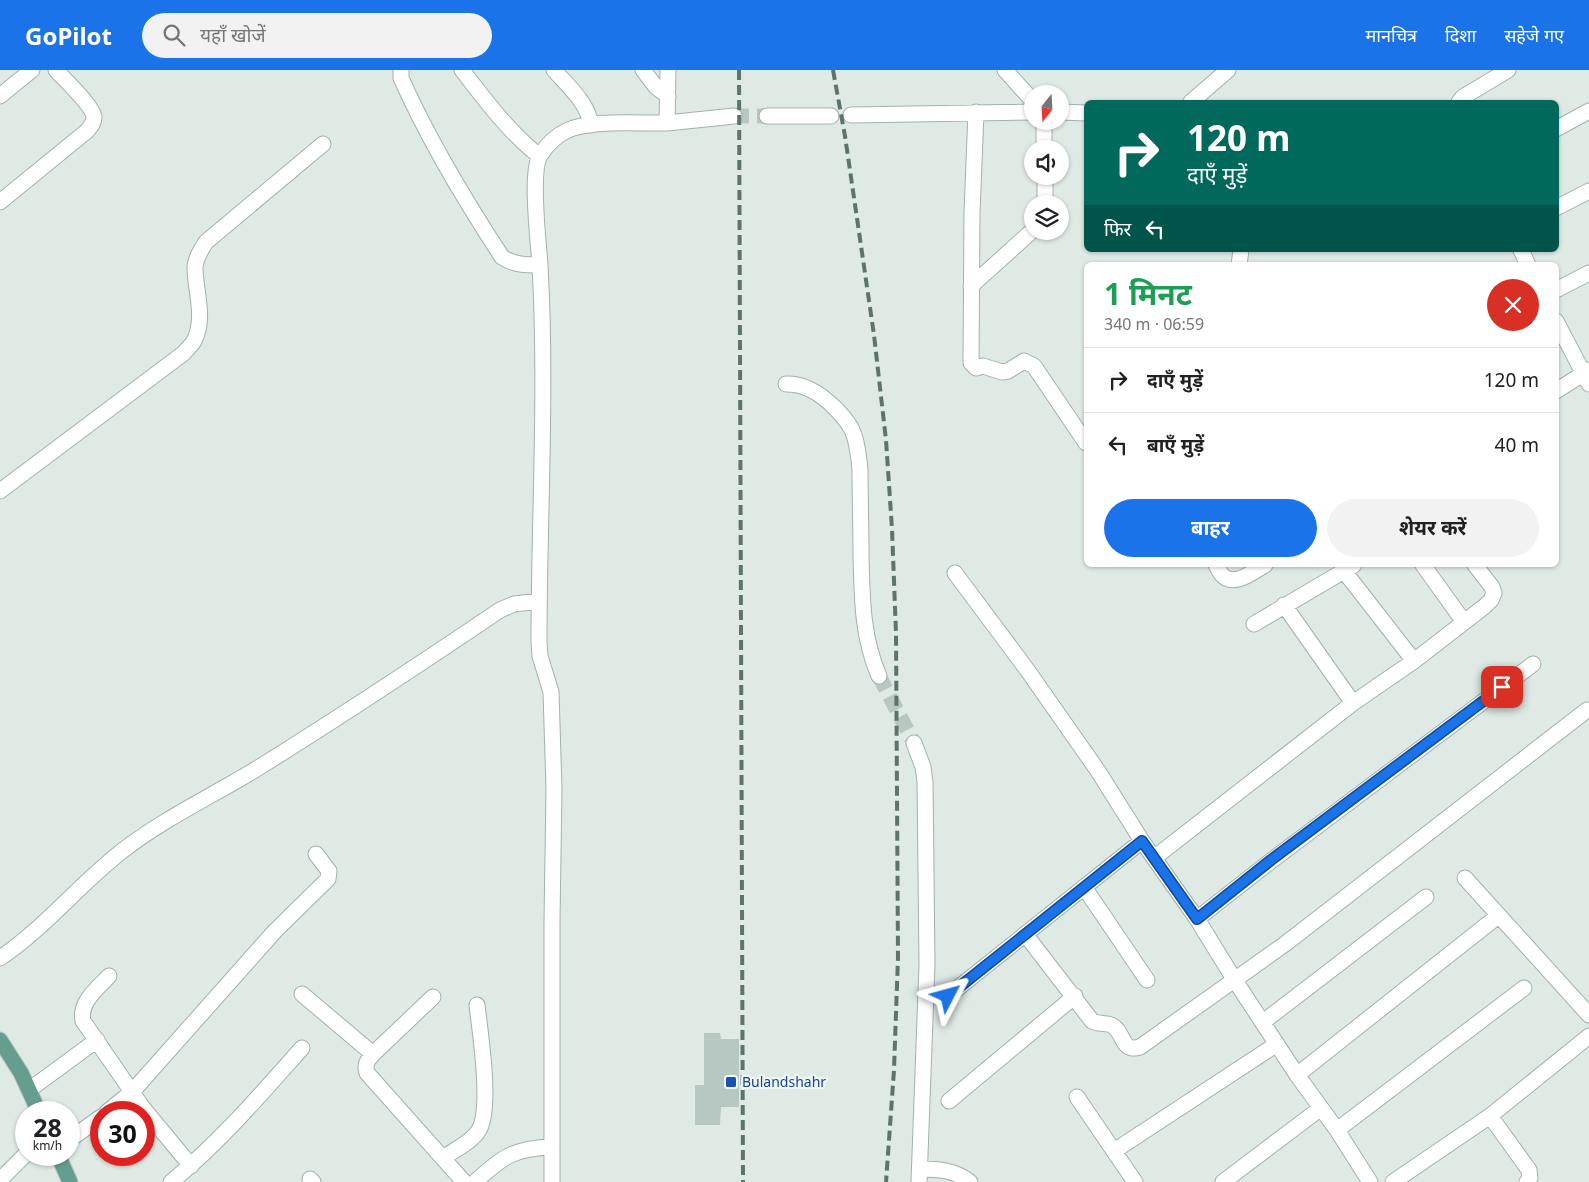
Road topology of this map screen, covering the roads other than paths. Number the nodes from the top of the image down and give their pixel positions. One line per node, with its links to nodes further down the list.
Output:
1 (32, 70): 12 (street)
2 (56, 70): 30 (street)
3 (401, 70): 33 (street)
4 (462, 70): 28 (street)
5 (554, 70): 25 (street)
6 (643, 70): 15 (street)
7 (668, 70): 15 (street)
8 (1228, 70): 13 (street)
9 (1508, 70): 14 (street)
10 (1009, 72): 11 (street)
11 (1024, 90)
12 (0, 96)
13 (1193, 100)
14 (1461, 100)
15 (668, 110): 22 (street); 25 (street)
16 (1589, 111): 26 (street)
17 (976, 112): 18 (street); 21 (street); 35 (street)
18 (1024, 112)
19 (1069, 112): 20 (street)
20 (1084, 113)
21 (851, 115)
22 (734, 116)
23 (767, 116): 24 (street)
24 (831, 116)
25 (591, 125): 28 (street)
26 (1559, 127)
27 (323, 144): 42 (street)
28 (539, 156): 33 (street)
29 (1589, 191): 31 (street)
30 (0, 202)
31 (1559, 206)
32 (1024, 238): 35 (street)
33 (540, 265): 49 (street)
34 (1589, 273): 36 (street)
35 (972, 286): 41 (street)
36 (1559, 288)
37 (1559, 326): 38 (street)
38 (1587, 376): 40 (street)
39 (786, 384): 55 (street)
40 (1559, 390)
41 (1084, 440)
42 (0, 491)
43 (1217, 567): 44 (street)
44 (1261, 567)
45 (1424, 567): 51 (street)
46 (1477, 567): 51 (street)
47 (1349, 568): 50 (street); 53 (street)
48 (955, 573): 59 (street)
49 (539, 601): 68 (street); 96 (street)
50 (1284, 606): 52 (street); 56 (street)
51 (1464, 622): 53 (street)
52 (1254, 624)
53 (1414, 661): 56 (street)
54 (1533, 664): 66 (street)
55 (879, 676)
56 (1353, 703): 61 (street)
57 (1587, 710): 70 (street)
58 (914, 743): 102 (street)
59 (1142, 841): 61 (street); 63 (street)
60 (316, 854): 88 (street)
61 (1154, 858): 66 (street)
62 (1465, 878): 65 (street)
63 (1084, 887): 67 (street); 71 (street)
64 (1426, 897): 79 (street)
65 (1498, 916): 78 (street); 86 (street)
66 (1197, 919): 70 (street)
67 (1025, 934): 74 (street); 75 (street)
68 (0, 958)
69 (109, 976): 82 (street)
70 (1234, 979): 75 (street); 79 (street)
71 (1147, 980)
72 (1524, 988): 95 (street)
73 (302, 994): 85 (street)
74 (948, 996)
75 (1075, 996): 92 (street)
76 (433, 997): 85 (street)
77 (477, 1005): 98 (street)
78 (1589, 1015)
79 (1263, 1022): 83 (street)
80 (1589, 1036): 94 (street)
81 (0, 1040): 87 (main road)
82 (97, 1040): 87 (street); 88 (street)
83 (1277, 1044): 86 (street); 97 (street)
84 (302, 1048): 101 (street)
85 (373, 1054): 98 (street)
86 (1297, 1075): 93 (street)
87 (29, 1090): 90 (main road)
88 (132, 1092): 91 (street); 101 (street)
89 (1077, 1097): 97 (street)
90 (34, 1101)
91 (121, 1101)
92 (949, 1101)
93 (1321, 1108): 95 (street); 111 (street)
94 (1490, 1116): 113 (street); 114 (street)
95 (1337, 1130): 112 (street)
96 (552, 1146): 107 (street); 108 (street)
97 (1114, 1150): 110 (street)
98 (443, 1158): 106 (street)
99 (15, 1165): 103 (street)
100 (63, 1166): 104 (main road)
101 (191, 1166): 105 (street)
102 (919, 1175): 109 (street)
103 (0, 1180)
104 (70, 1182)
105 (171, 1182)
106 (464, 1182)
107 (475, 1182)
108 (552, 1182)
109 (970, 1182)
110 (1135, 1182)
111 (1223, 1182)
112 (1370, 1182)
113 (1393, 1182)
114 (1527, 1182)

